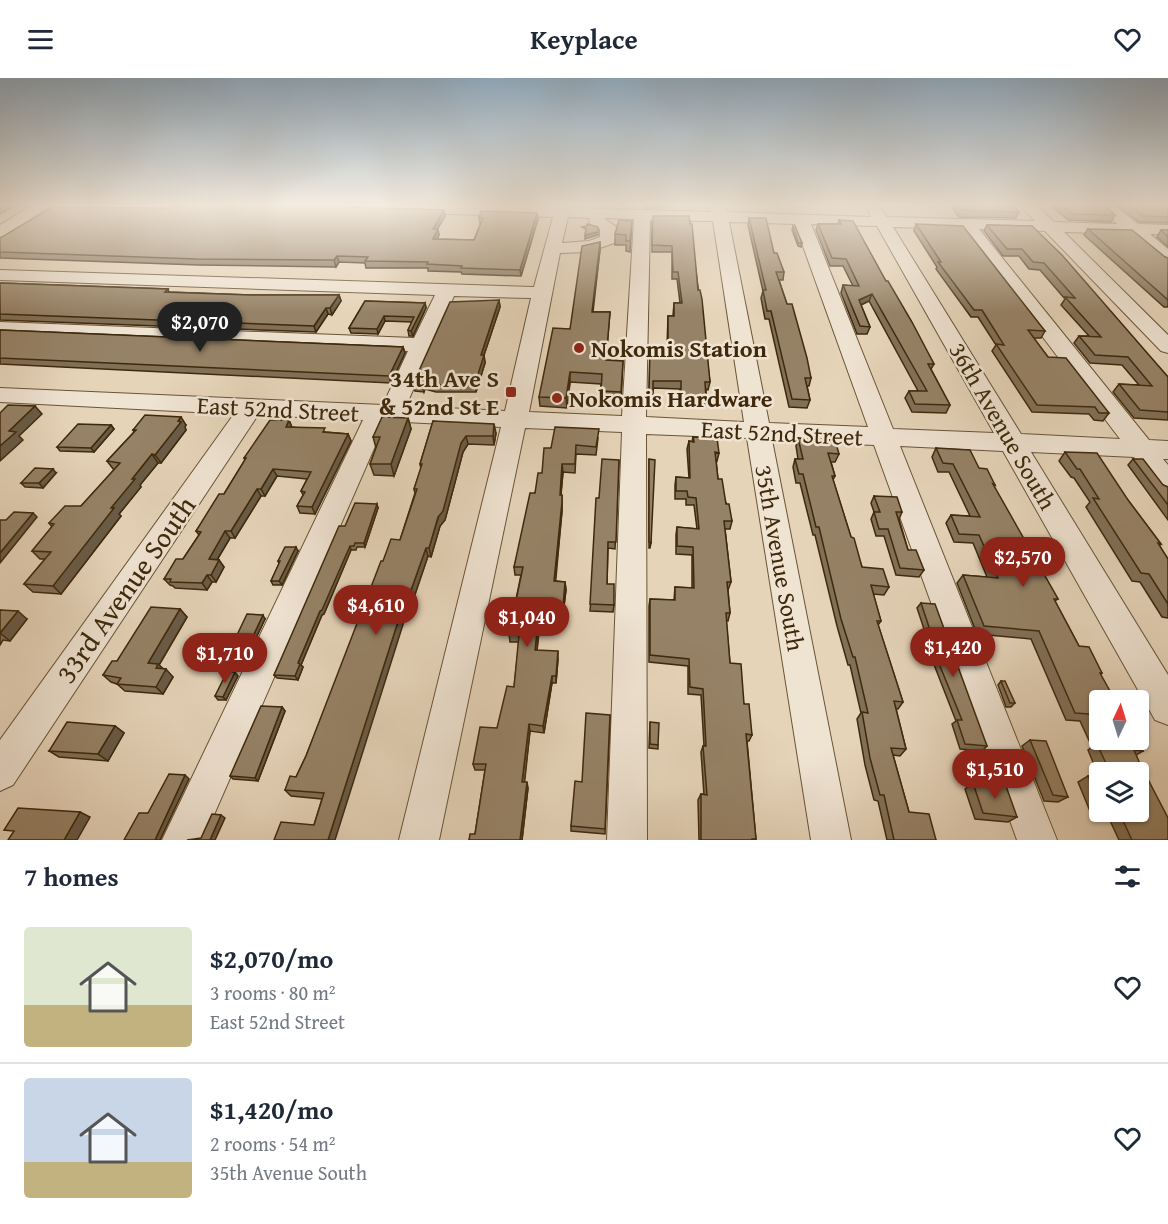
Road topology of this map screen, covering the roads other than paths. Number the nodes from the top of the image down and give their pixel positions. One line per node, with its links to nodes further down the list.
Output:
1 (555, 242): 10 (street)
2 (605, 242): 10 (street)
3 (641, 242): 22 (street)
4 (725, 242): 23 (street, 35th Avenue South)
5 (810, 242): 24 (street)
6 (894, 242): 25 (street, 36th Avenue South)
7 (980, 242): 26 (street)
8 (1064, 242): 17 (street)
9 (1148, 242): 11 (street)
10 (553, 248): 14 (street)
11 (1168, 258)
12 (0, 275): 13 (street)
13 (447, 290): 14 (street); 16 (street)
14 (542, 293): 21 (street)
15 (0, 328): 16 (street)
16 (421, 345): 20 (street)
17 (1168, 347)
18 (0, 395): 19 (street, East 52nd Street)
19 (250, 407): 20 (street, East 52nd Street); 30 (street, 33rd Avenue South)
20 (385, 414): 21 (street, East 52nd Street); 31 (street)
21 (515, 420): 22 (street, East 52nd Street); 32 (street)
22 (634, 426): 23 (street, East 52nd Street); 33 (street)
23 (757, 432): 24 (street, East 52nd Street); 34 (street, 35th Avenue South)
24 (884, 438): 25 (street, East 52nd Street); 35 (street)
25 (1013, 443): 26 (street, East 52nd Street); 29 (street, 36th Avenue South)
26 (1142, 449): 27 (street, East 52nd Street); 28 (street)
27 (1168, 450)
28 (1168, 483)
29 (1168, 708)
30 (0, 771)
31 (183, 840)
32 (419, 840)
33 (627, 840)
34 (831, 840)
35 (1037, 840)

